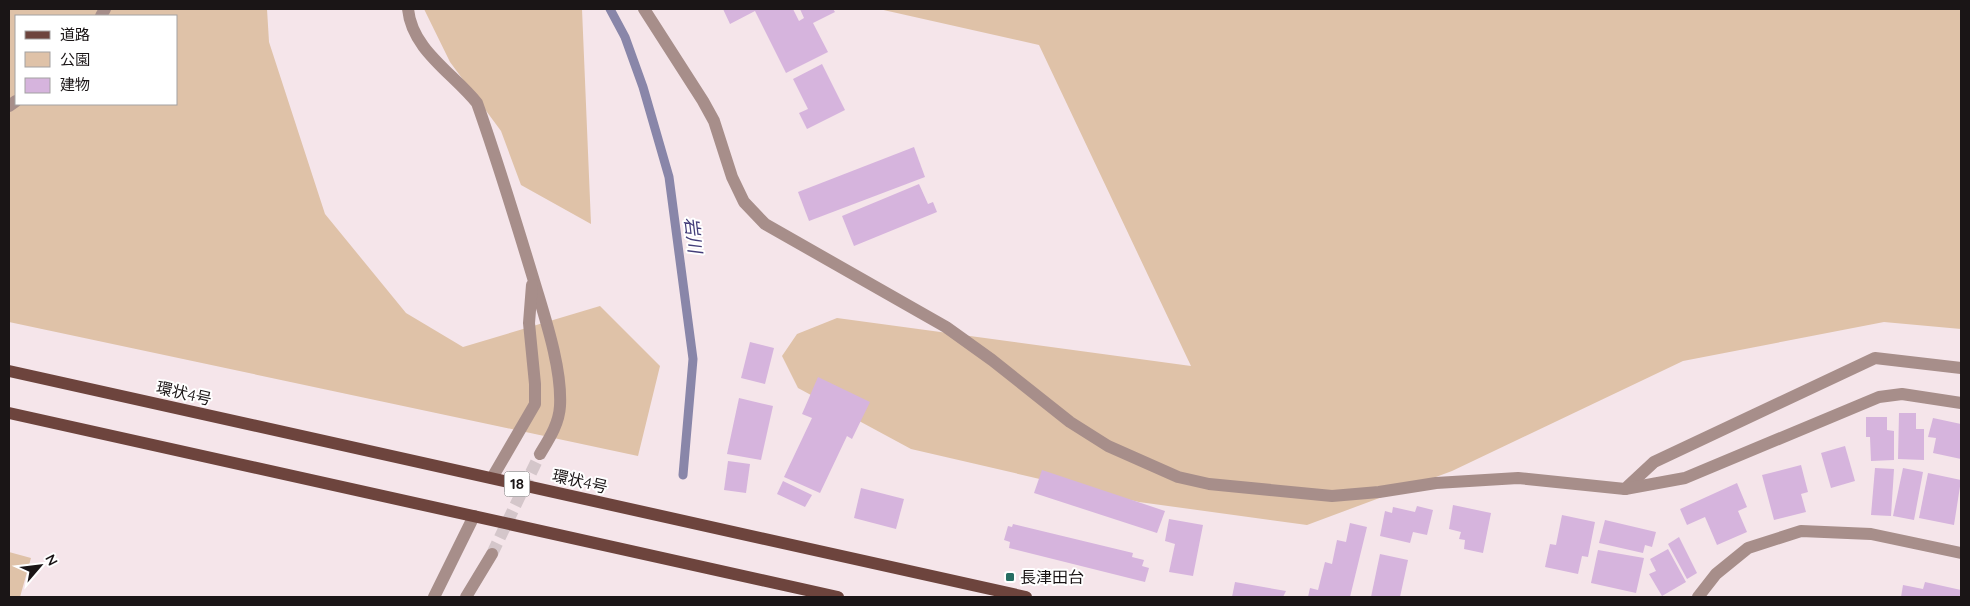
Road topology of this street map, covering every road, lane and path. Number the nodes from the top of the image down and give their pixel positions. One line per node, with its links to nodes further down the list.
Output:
1 (408, 9): 3 (street)
2 (644, 9): 10 (street)
3 (533, 276): 8 (street); 9 (street)
4 (1961, 368): 10 (street)
5 (9, 370): 9 (main road, 環状4号 / 18)
6 (1961, 403): 10 (street)
7 (9, 413): 11 (main road)
8 (540, 454)
9 (492, 478): 17 (main road, 環状4号 / 18)
10 (1625, 489)
11 (474, 516): 14 (street); 16 (main road)
12 (1961, 553): 18 (street)
13 (492, 554): 15 (street)
14 (434, 597)
15 (466, 597)
16 (838, 597)
17 (1026, 597)
18 (1698, 597)

